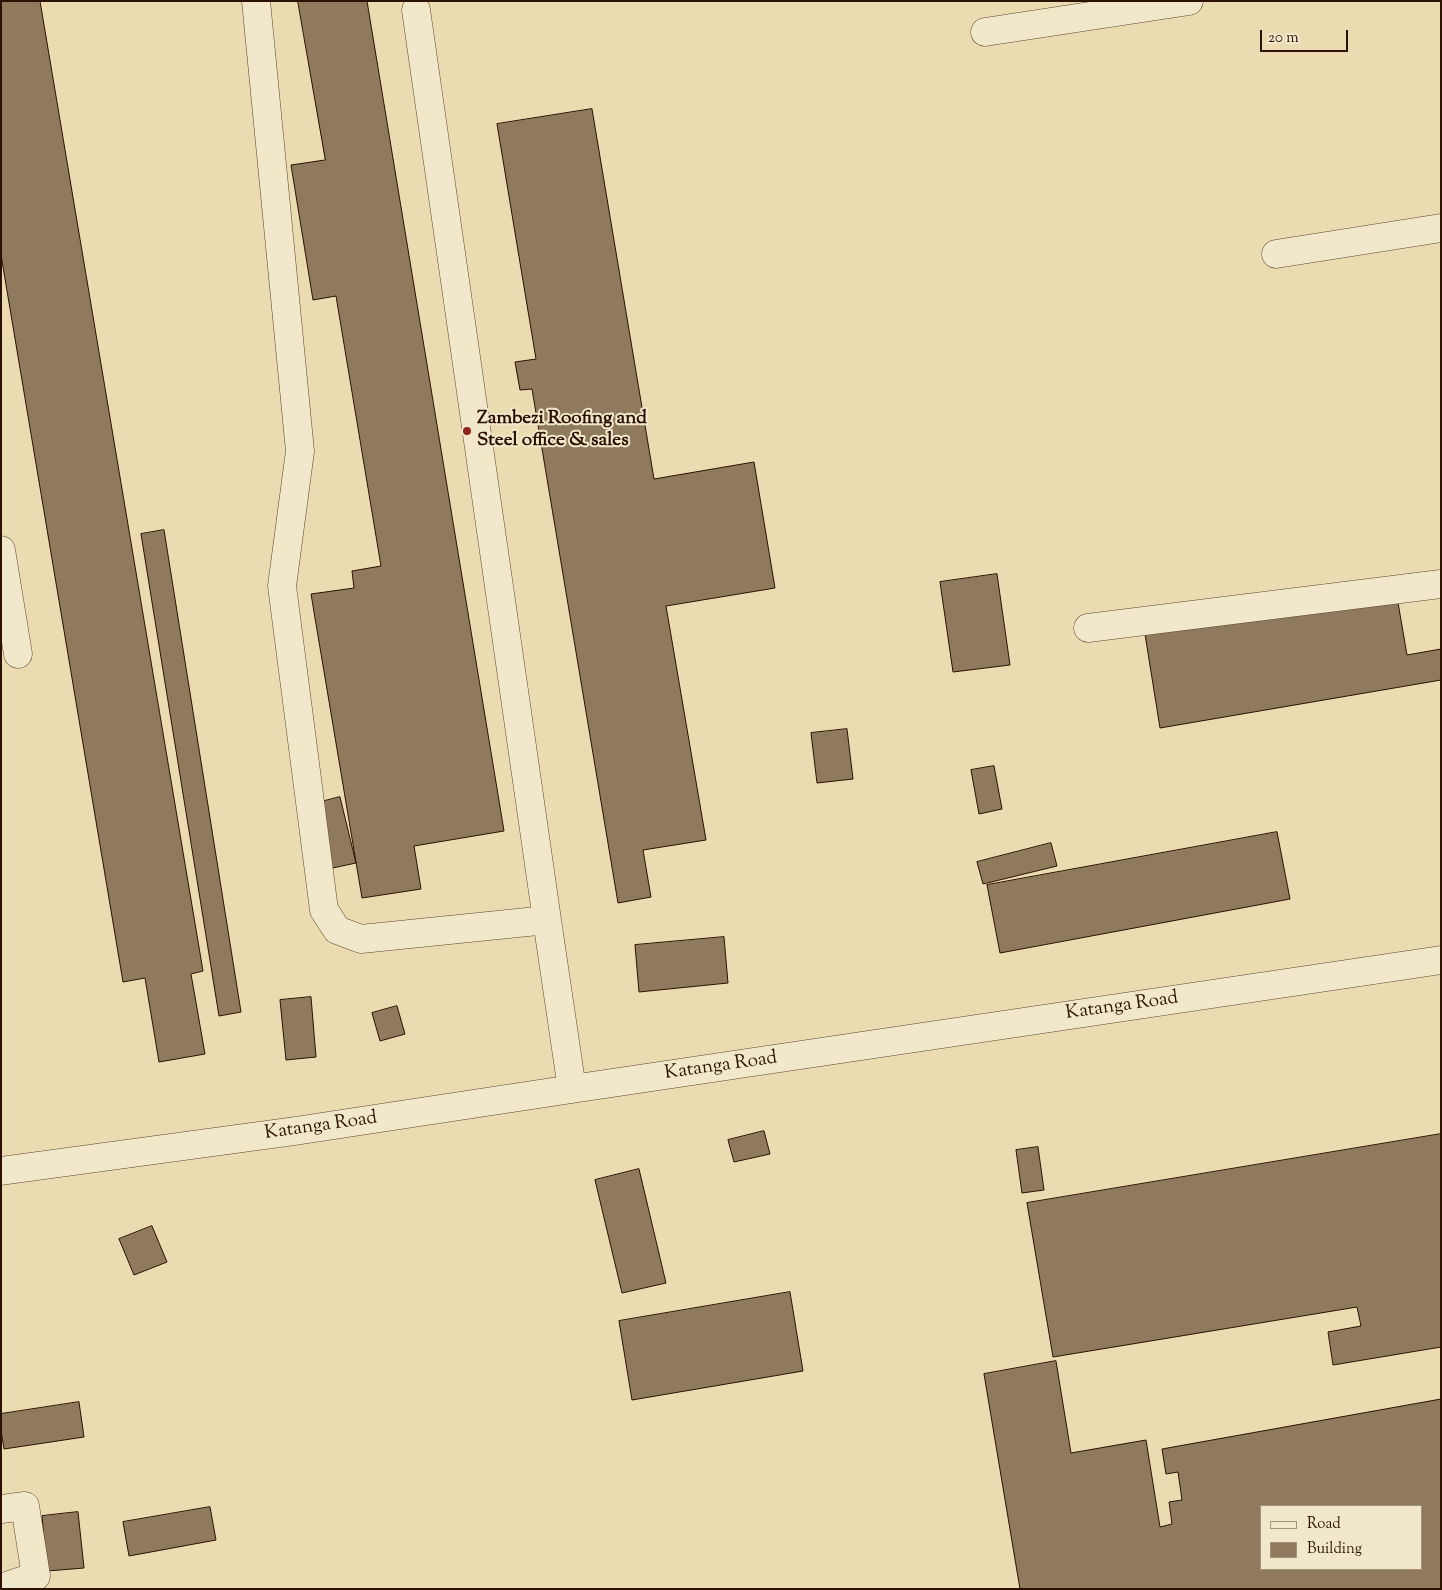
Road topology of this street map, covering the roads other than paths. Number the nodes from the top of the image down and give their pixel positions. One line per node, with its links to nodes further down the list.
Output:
1 (256, 1): 11 (street)
2 (1189, 1): 4 (street)
3 (416, 10): 11 (street)
4 (985, 32)
5 (1441, 228): 6 (street)
6 (1276, 254)
7 (1, 550): 10 (street)
8 (1441, 584): 9 (street)
9 (1088, 628)
10 (18, 654)
11 (547, 920): 13 (street)
12 (1441, 960): 13 (street, Katanga Road)
13 (572, 1089): 14 (street, Katanga Road)
14 (1, 1171)
15 (1, 1509): 16 (street)
16 (1, 1588)

